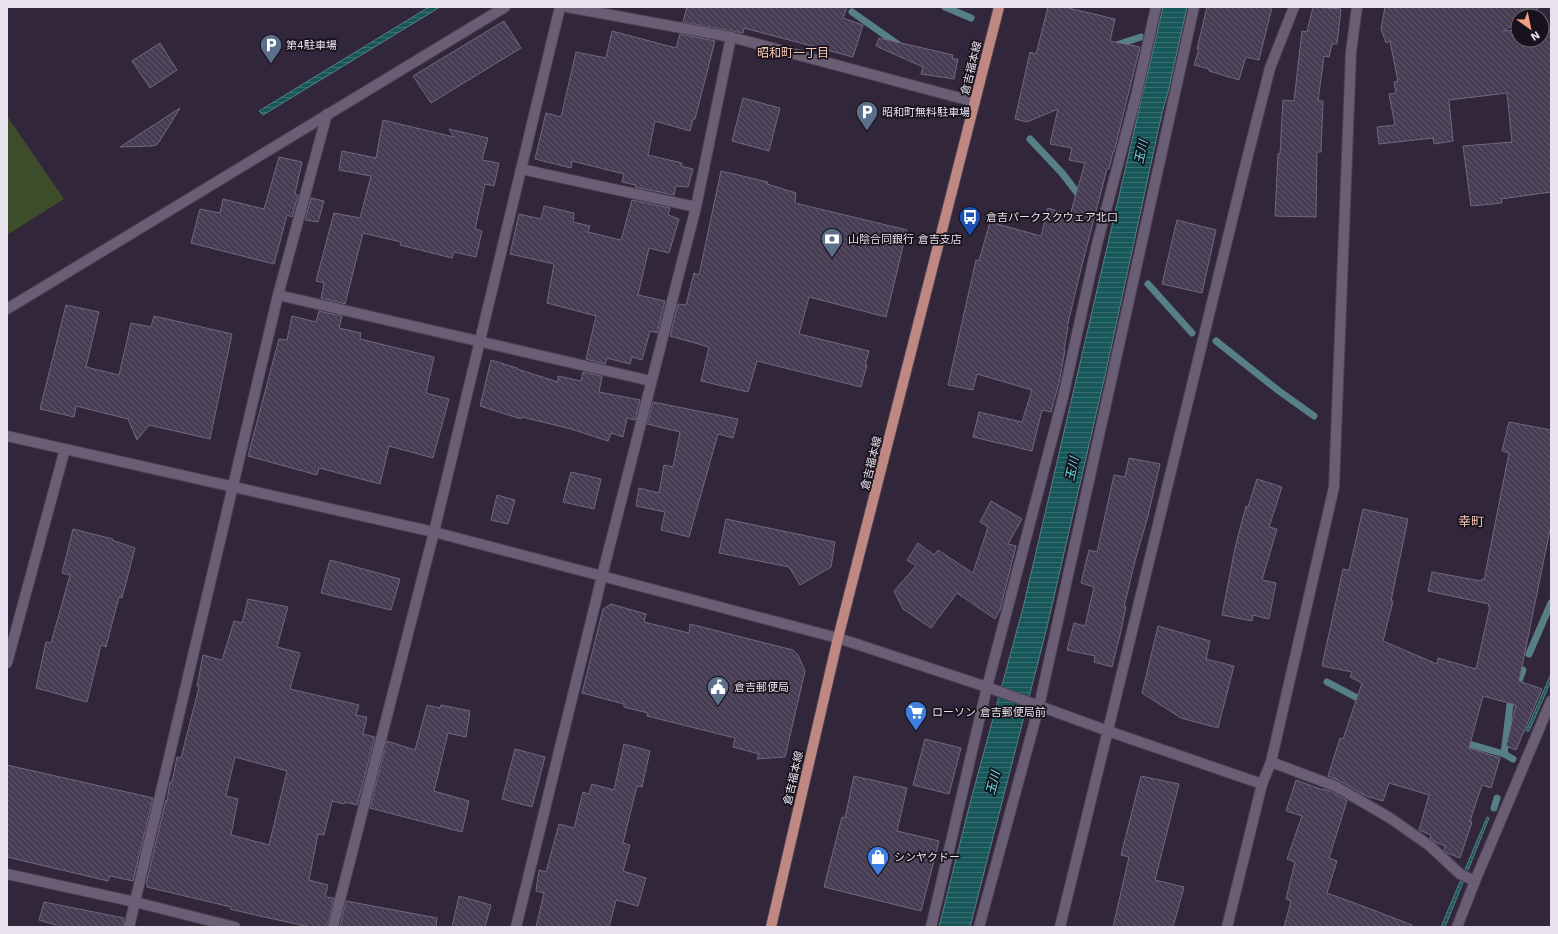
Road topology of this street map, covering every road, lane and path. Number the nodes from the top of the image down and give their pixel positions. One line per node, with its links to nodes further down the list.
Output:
1 (505, 7): 11 (street)
2 (560, 7): 12 (street)
3 (567, 7): 9 (street)
4 (999, 7): 10 (main road, 倉吉福本線)
5 (1156, 7): 25 (street)
6 (1194, 7): 27 (street)
7 (1294, 7): 28 (street)
8 (1357, 7): 29 (street)
9 (731, 37): 10 (street); 13 (street)
10 (976, 102): 23 (main road, 倉吉福本線)
11 (328, 114): 14 (street); 15 (street)
12 (521, 169): 13 (street); 16 (street)
13 (696, 207): 17 (street)
14 (278, 295): 16 (street); 20 (street)
15 (7, 309)
16 (480, 342): 17 (street); 21 (street)
17 (651, 381): 22 (street)
18 (7, 436): 19 (street)
19 (65, 449): 20 (street); 24 (street)
20 (234, 488): 21 (street); 33 (street)
21 (434, 532): 22 (street); 36 (street)
22 (602, 576): 23 (street); 37 (street)
23 (838, 638): 25 (street); 38 (main road, 倉吉福本線)
24 (7, 662)
25 (987, 687): 27 (street); 39 (street)
26 (1551, 701): 32 (street)
27 (1039, 706): 28 (street); 40 (street)
28 (1108, 731): 30 (street); 41 (street)
29 (1271, 762): 30 (street); 32 (street)
30 (1262, 784): 42 (street)
31 (7, 874): 33 (street)
32 (1475, 881): 43 (street)
33 (135, 902): 34 (street); 35 (street)
34 (129, 927)
35 (235, 927)
36 (333, 927)
37 (516, 927)
38 (771, 927)
39 (931, 927)
40 (979, 927)
41 (1060, 927)
42 (1227, 927)
43 (1457, 927)

